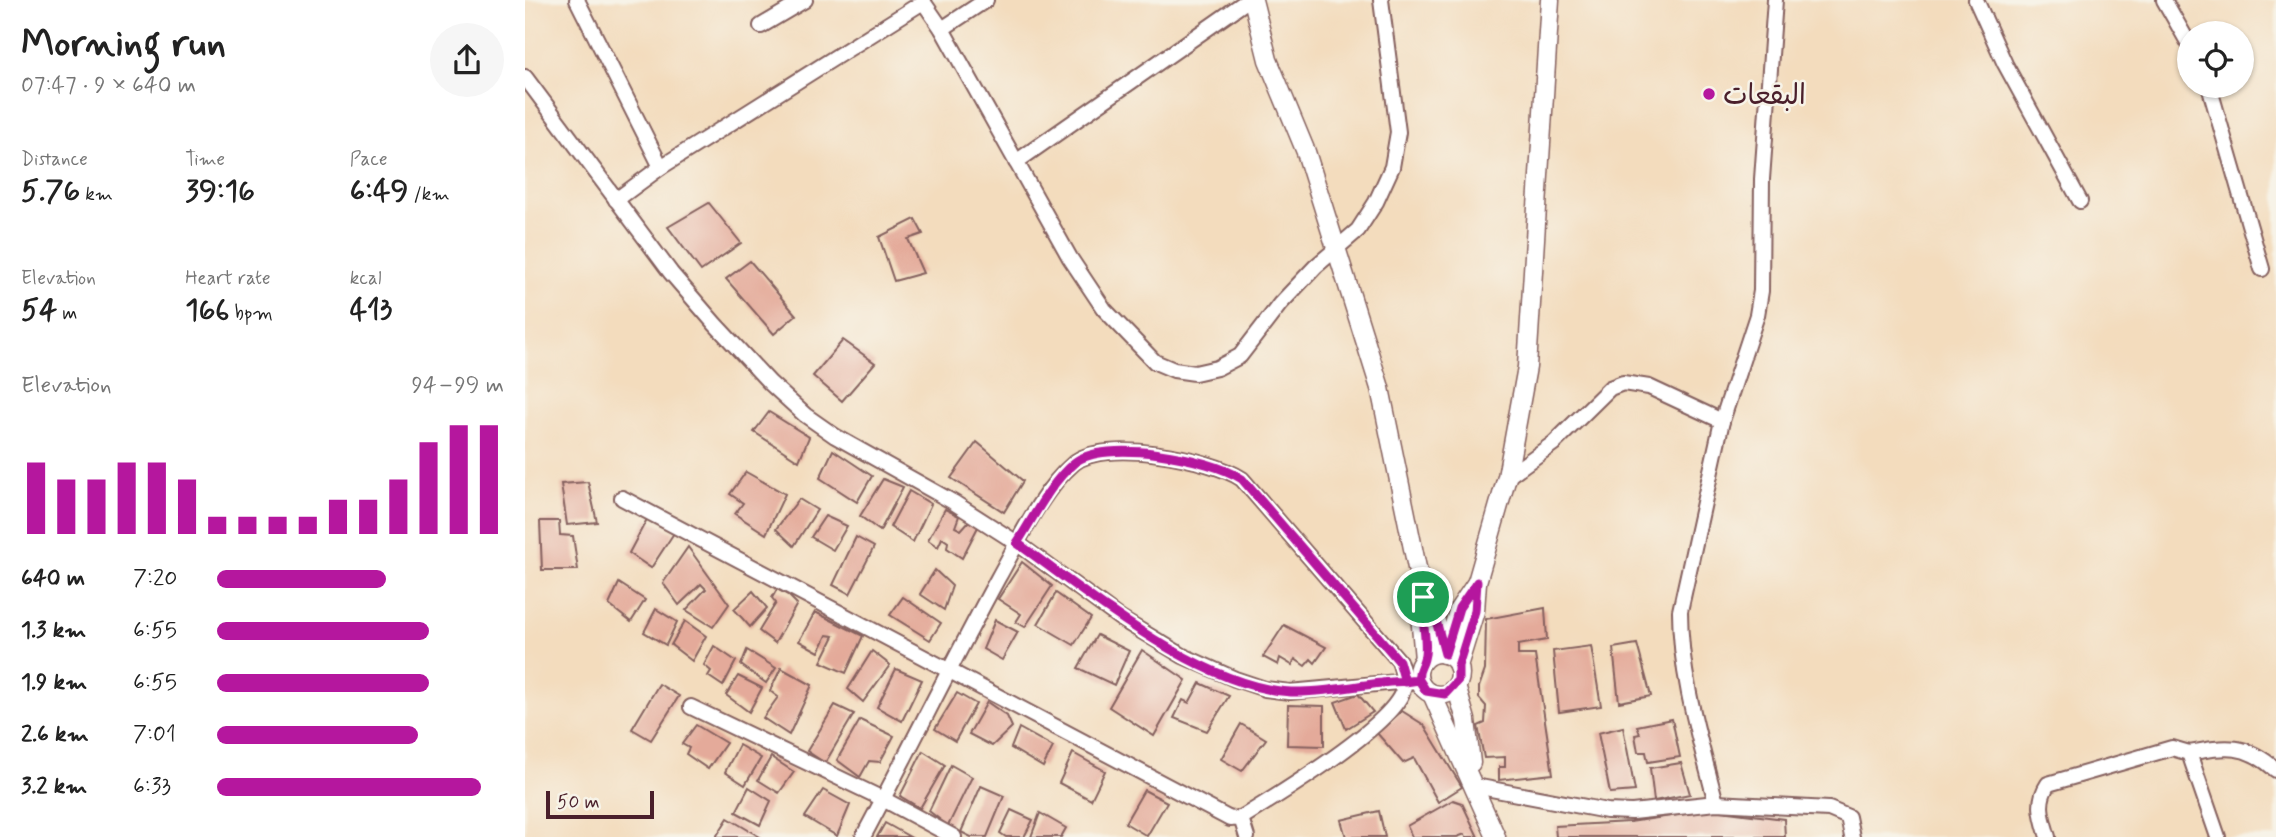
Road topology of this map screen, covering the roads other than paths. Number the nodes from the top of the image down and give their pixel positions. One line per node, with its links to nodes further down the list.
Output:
1 (577, 0): 17 (street)
2 (804, 0): 12 (street)
3 (986, 0): 13 (street)
4 (1250, 0): 16 (street); 20 (street)
5 (1381, 0): 20 (street)
6 (1550, 0): 23 (street)
7 (1775, 0): 22 (street)
8 (1976, 0): 19 (street)
9 (2164, 0): 11 (street)
10 (922, 1): 13 (street); 17 (street)
11 (2177, 23)
12 (761, 26)
13 (942, 29): 16 (street)
14 (525, 77): 18 (street)
15 (2212, 98): 21 (street)
16 (1016, 162): 20 (street)
17 (661, 167): 18 (street)
18 (616, 200): 25 (street)
19 (2080, 201)
20 (1337, 246): 26 (street)
21 (2262, 269)
22 (1722, 421): 23 (street); 38 (street)
23 (1507, 477): 27 (street)
24 (622, 498): 29 (street)
25 (1017, 543): 29 (street); 30 (street); 30 (street)
26 (1423, 597): 27 (street); 28 (street)
27 (1449, 658): 28 (street); 31 (street)
28 (1424, 659): 30 (street)
29 (947, 671): 37 (street); 39 (street)
30 (1412, 681): 32 (street); 39 (street)
31 (1456, 686): 32 (street); 36 (street)
32 (1432, 694): 36 (street)
33 (691, 707): 37 (street)
34 (2189, 753): 35 (street); 45 (street); 46 (street)
35 (2276, 770)
36 (1473, 782): 38 (street); 43 (street)
37 (883, 799): 40 (street); 41 (street)
38 (1716, 803): 44 (street)
39 (1241, 818): 42 (street)
40 (863, 837)
41 (954, 837)
42 (1247, 837)
43 (1496, 837)
44 (1852, 837)
45 (2048, 837)
46 (2218, 837)

